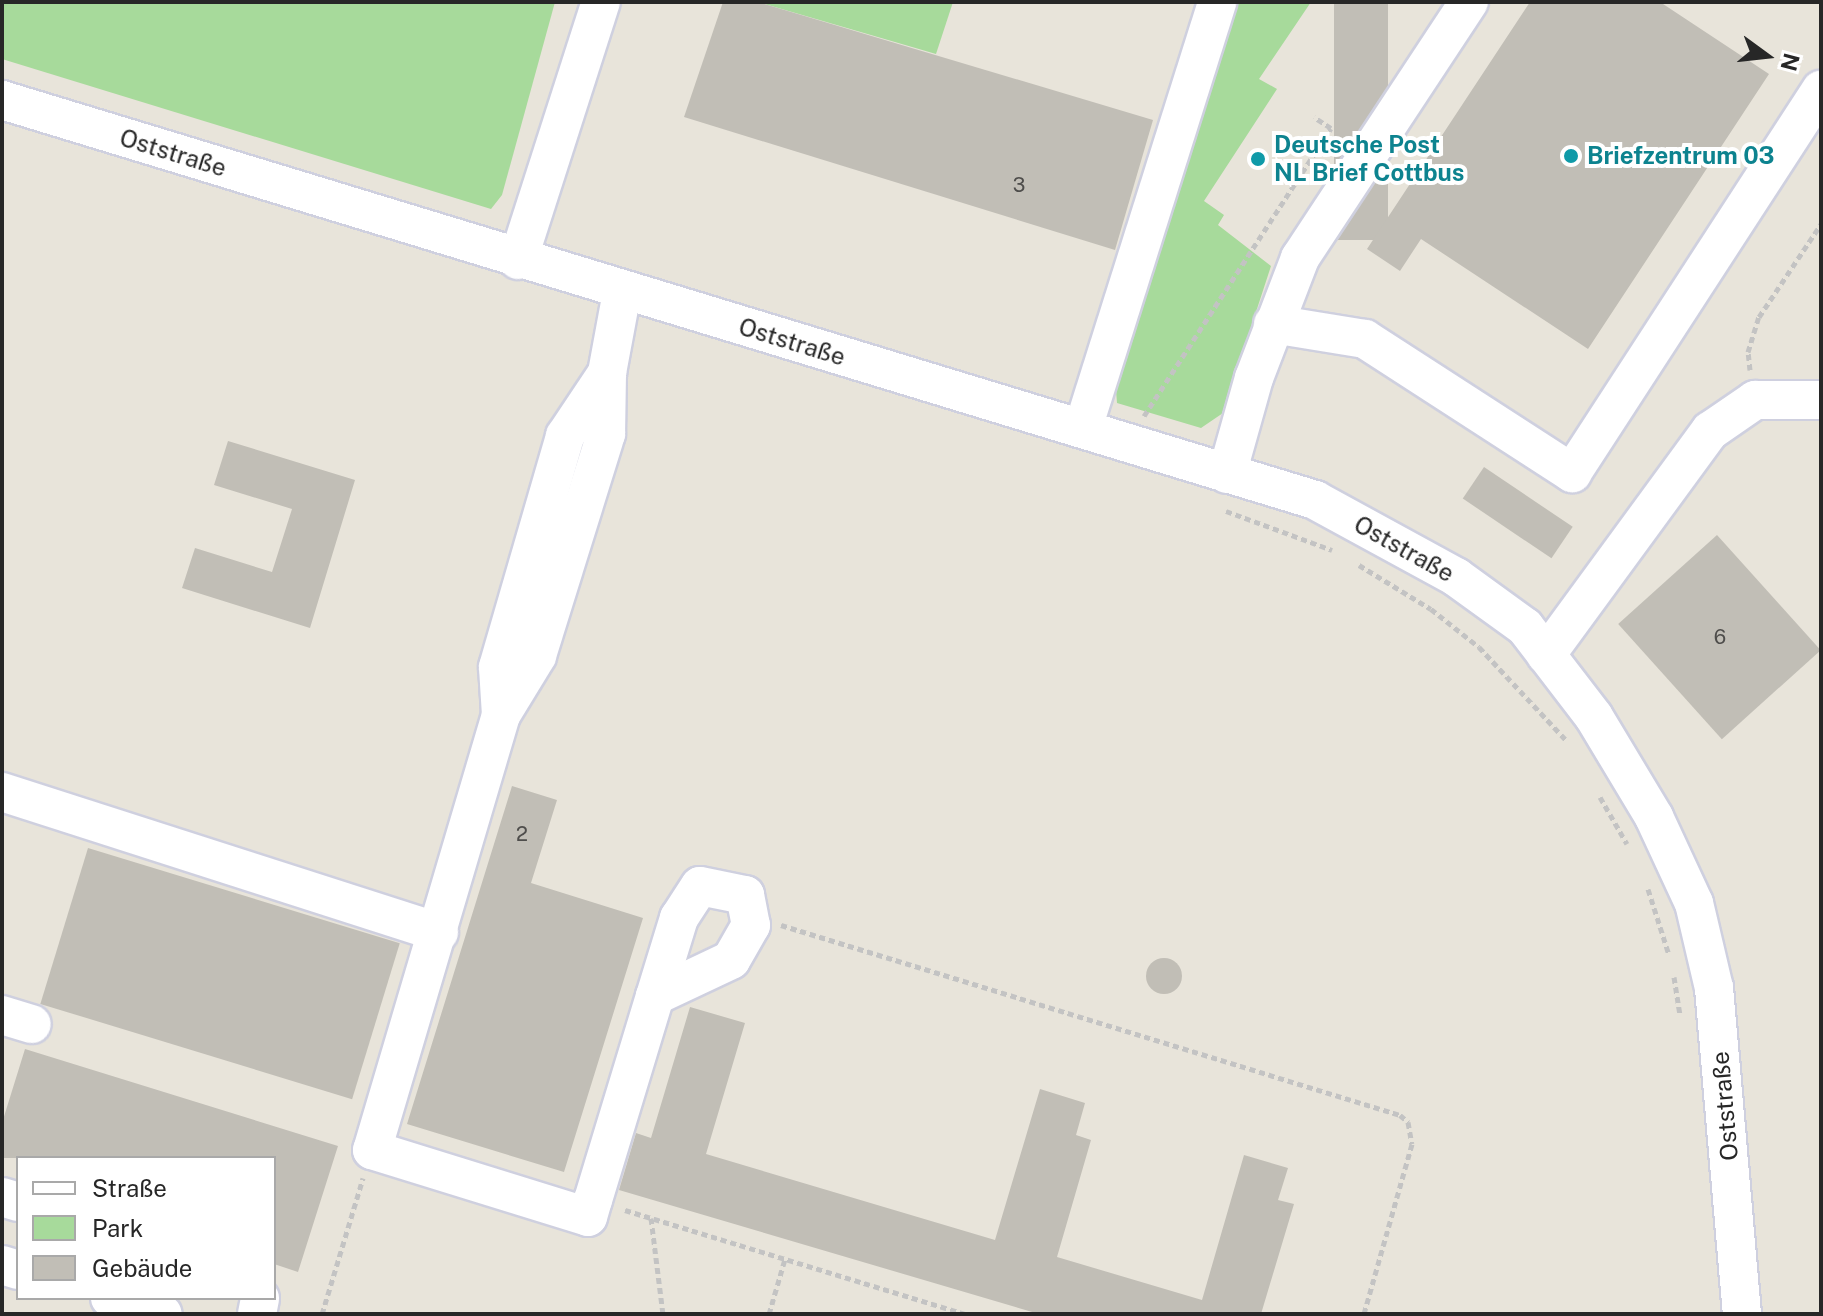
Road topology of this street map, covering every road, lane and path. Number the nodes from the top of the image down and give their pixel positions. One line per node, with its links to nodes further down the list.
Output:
1 (601, 2): 8 (street)
2 (1217, 2): 13 (street)
3 (1469, 2): 10 (street)
4 (1821, 90): 10 (street)
5 (2, 100): 8 (street, Oststraße)
6 (1314, 117): 14 (path)
7 (1821, 224): 11 (path)
8 (518, 260): 9 (street, Oststraße)
9 (622, 292): 13 (street, Oststraße); 26 (street)
10 (1273, 324): 16 (street)
11 (1755, 400): 12 (street); 19 (street)
12 (1821, 400)
13 (1087, 415): 14 (path); 16 (street, Oststraße)
14 (1144, 417): 15 (path)
15 (1159, 422)
16 (1222, 491): 17 (path); 19 (street, Oststraße)
17 (1339, 553)
18 (1352, 561): 20 (path)
19 (1546, 655): 41 (street, Oststraße)
20 (1569, 744)
21 (1592, 784): 23 (path)
22 (2, 792): 26 (street)
23 (1629, 847)
24 (1646, 885): 28 (path)
25 (749, 915): 27 (street); 27 (street); 40 (path)
26 (439, 932): 29 (street)
27 (655, 996): 30 (street)
28 (1682, 1022)
29 (372, 1150): 30 (street); 36 (path)
30 (593, 1200): 31 (path)
31 (651, 1218): 32 (path); 37 (path)
32 (785, 1259): 34 (path); 38 (path)
33 (117, 1300): 35 (street)
34 (945, 1311): 39 (path)
35 (163, 1314)
36 (322, 1314)
37 (663, 1314)
38 (769, 1314)
39 (966, 1314)
40 (1364, 1314)
41 (1742, 1314)

